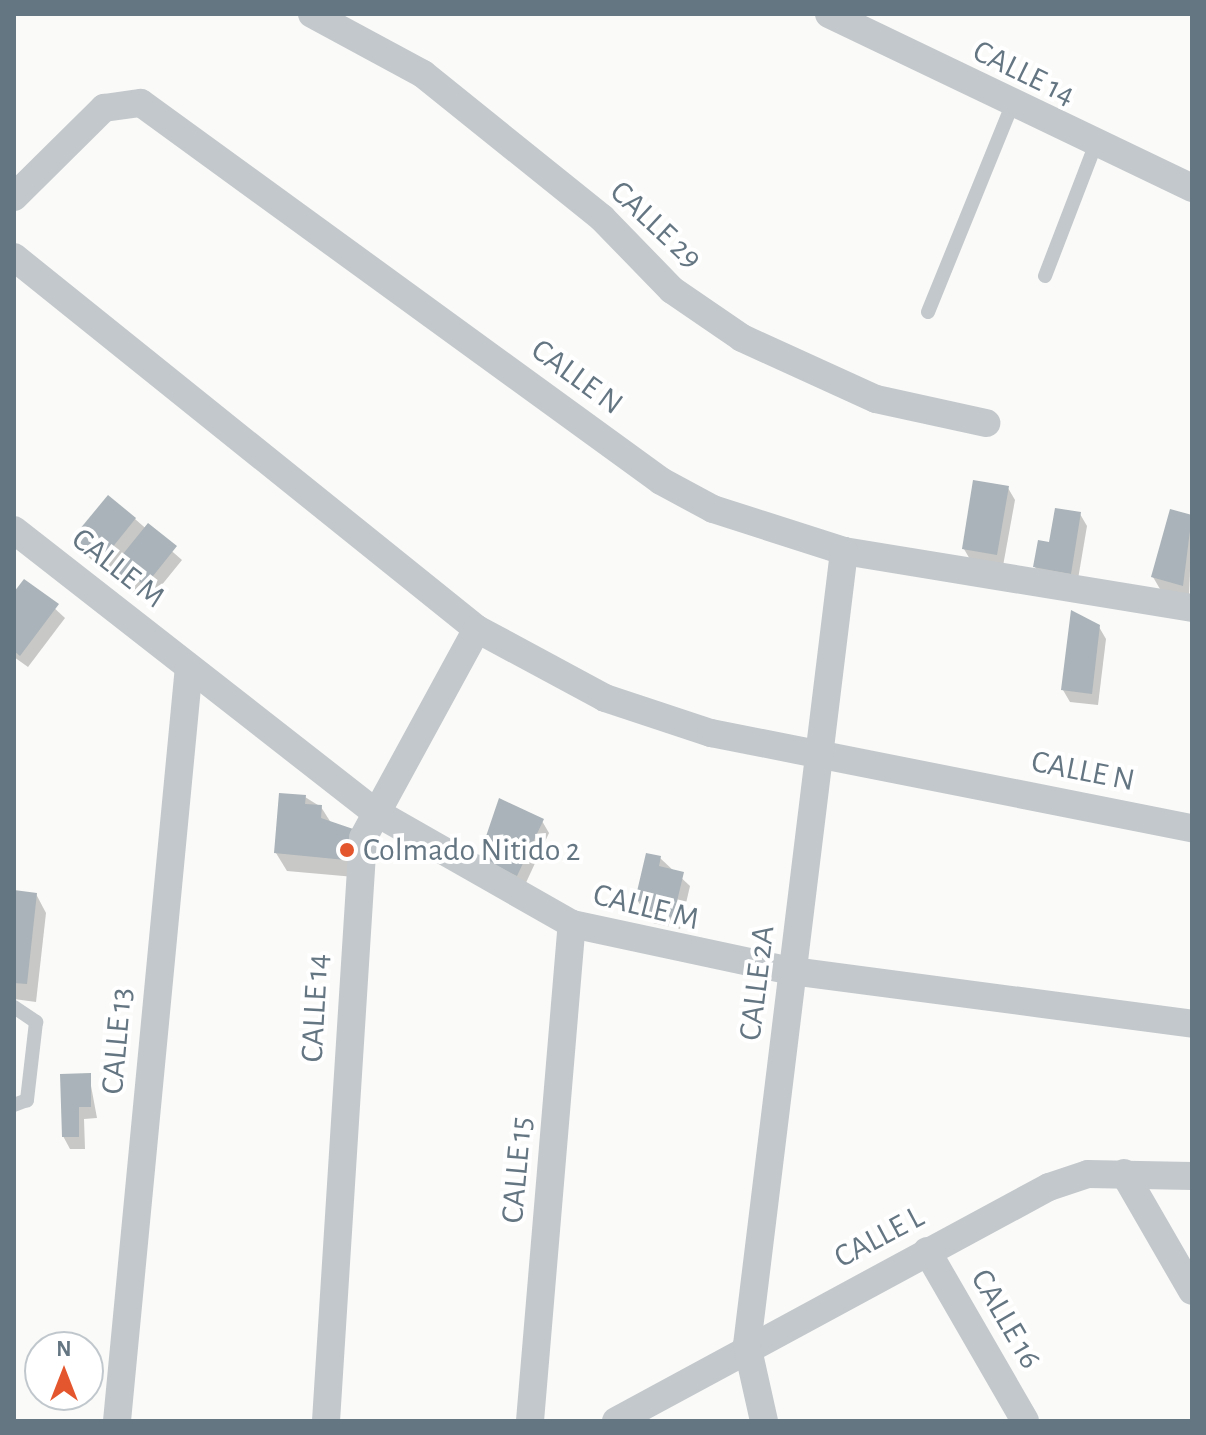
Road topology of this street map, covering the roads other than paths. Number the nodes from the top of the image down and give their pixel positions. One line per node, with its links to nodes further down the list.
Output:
1 (312, 14): 10 (street, CALLE 29)
2 (829, 14): 3 (street, CALLE 14)
3 (1012, 105): 4 (street, CALLE 14); 9 (lane)
4 (1095, 146): 5 (street, CALLE 14); 8 (lane)
5 (1192, 188)
6 (14, 197): 12 (street, CALLE N)
7 (14, 257): 14 (street, CALLE N)
8 (1045, 276)
9 (928, 312)
10 (986, 423)
11 (14, 530): 15 (street, CALLE M)
12 (844, 551): 13 (street, CALLE N); 16 (street, CALLE 2A)
13 (1192, 608)
14 (477, 629): 16 (street, CALLE N); 17 (street, CALLE 14)
15 (189, 667): 17 (street, CALLE M); 29 (street, CALLE 13)
16 (819, 753): 18 (street, CALLE N); 20 (street, CALLE 2A)
17 (372, 810): 19 (street, CALLE M); 30 (street, CALLE 14)
18 (1192, 828)
19 (572, 924): 20 (street, CALLE M); 31 (street, CALLE 15)
20 (792, 971): 22 (street, CALLE M); 28 (street, CALLE 2A)
21 (14, 1007): 23 (lane)
22 (1192, 1024)
23 (14, 1105)
24 (1124, 1173): 25 (street, CALLE L); 26 (street, CALLE L); 27 (street)
25 (1192, 1176)
26 (927, 1251): 28 (street, CALLE L); 34 (street, CALLE 16)
27 (1192, 1291)
28 (747, 1345): 32 (street, CALLE L); 33 (street, CALLE 2A)
29 (117, 1421)
30 (326, 1421)
31 (530, 1421)
32 (616, 1421)
33 (764, 1421)
34 (1025, 1421)

